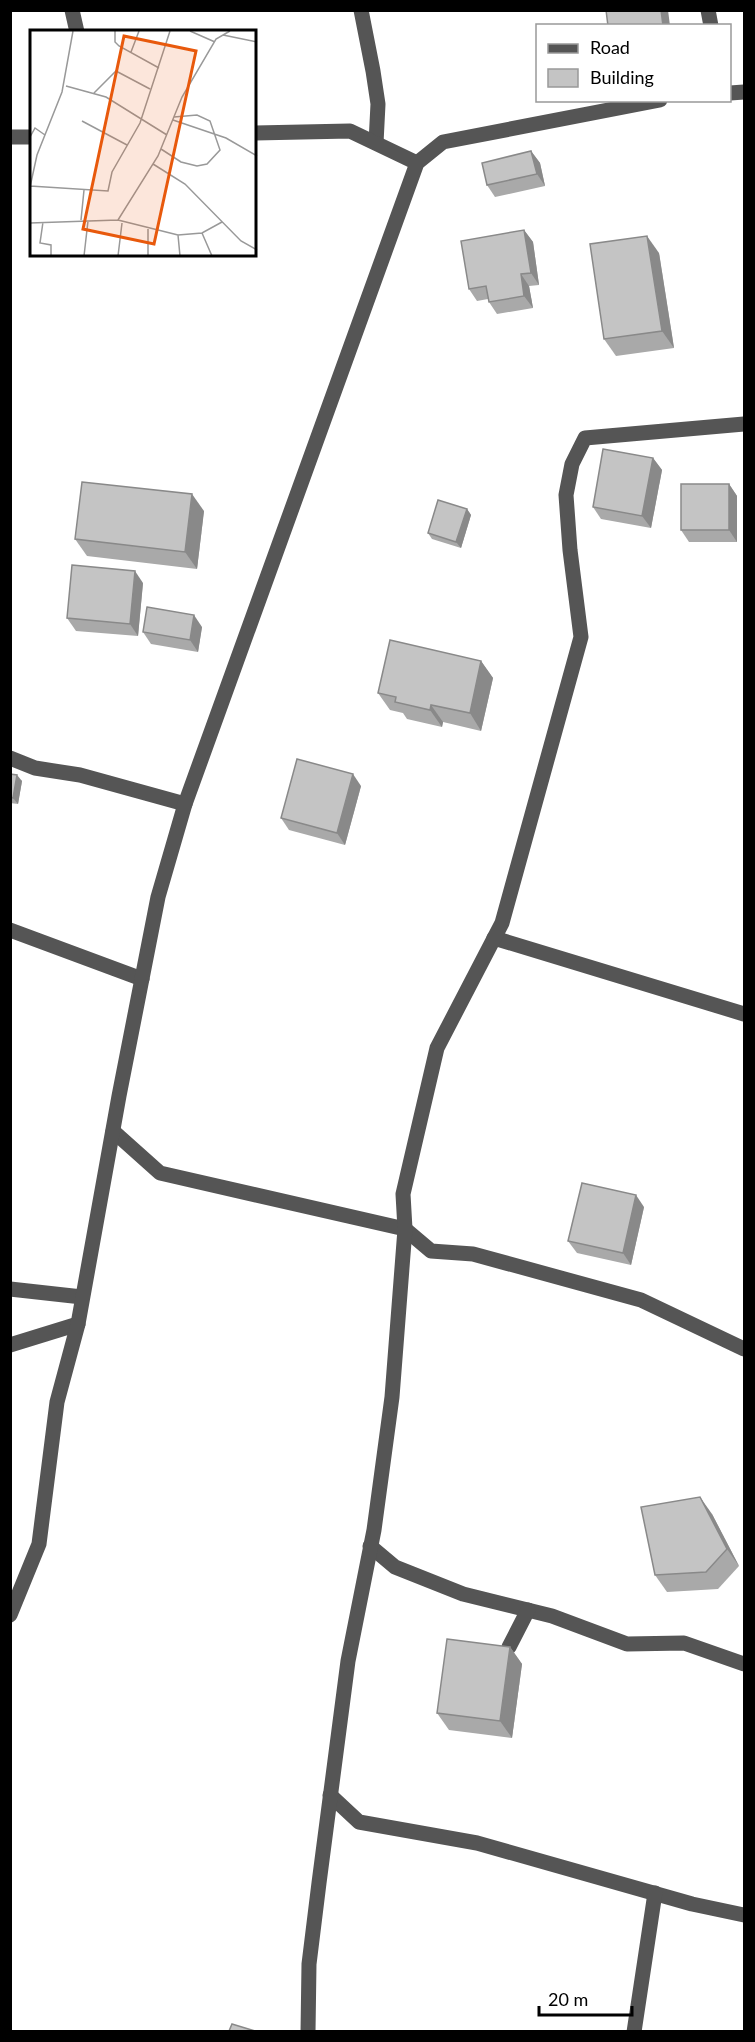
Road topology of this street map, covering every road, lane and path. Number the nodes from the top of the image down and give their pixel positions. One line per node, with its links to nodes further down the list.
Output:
1 (72, 10): 3 (street)
2 (361, 10): 8 (street)
3 (77, 30)
4 (650, 102): 9 (street)
5 (256, 133): 8 (street)
6 (30, 136): 7 (street)
7 (10, 137)
8 (376, 143): 9 (street)
9 (417, 163): 12 (street)
10 (744, 424): 14 (street)
11 (10, 759): 12 (street)
12 (185, 804): 15 (street)
13 (10, 930): 15 (street)
14 (494, 938): 16 (street); 18 (street)
15 (142, 979): 17 (street)
16 (744, 1014)
17 (113, 1131): 18 (street); 20 (street)
18 (405, 1229): 23 (street); 24 (street)
19 (10, 1289): 20 (street)
20 (82, 1297): 21 (street)
21 (78, 1324): 22 (street); 26 (street)
22 (10, 1345)
23 (744, 1349)
24 (370, 1546): 25 (street); 29 (street)
25 (528, 1610): 27 (street); 28 (street)
26 (10, 1615)
27 (509, 1647)
28 (744, 1665)
29 (330, 1795): 30 (street); 32 (street)
30 (655, 1893): 31 (street); 33 (street)
31 (744, 1915)
32 (308, 2031)
33 (634, 2031)

